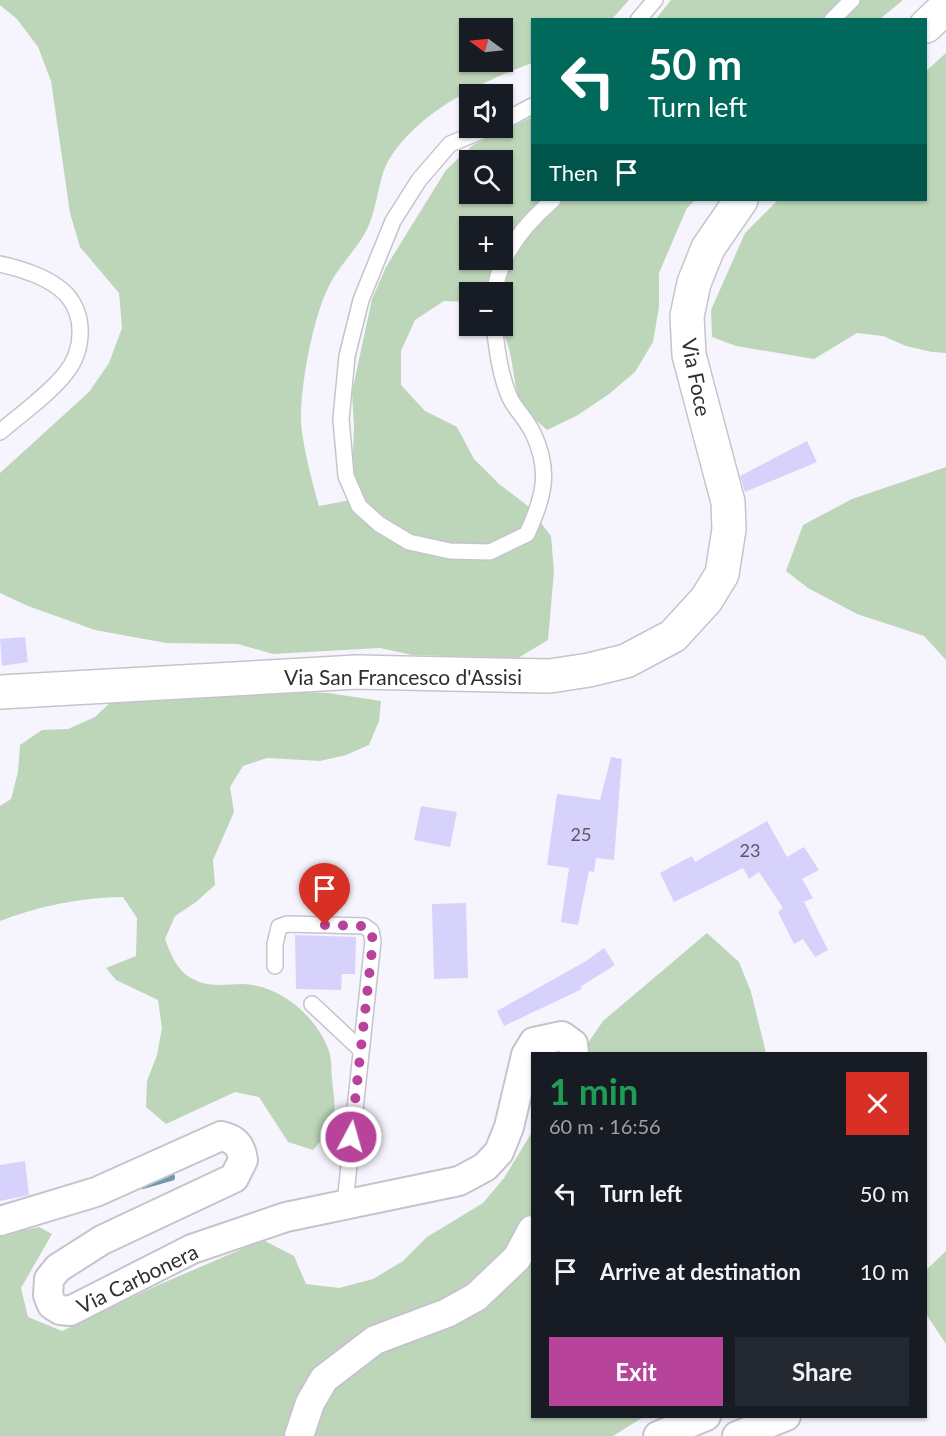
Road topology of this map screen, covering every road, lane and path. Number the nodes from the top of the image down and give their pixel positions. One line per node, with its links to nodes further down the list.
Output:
1 (655, 0): 4 (lane)
2 (852, 0): 5 (lane)
3 (946, 7): 6 (main road)
4 (640, 18)
5 (834, 18)
6 (927, 25)
7 (531, 107): 8 (lane)
8 (513, 116)
9 (465, 138): 14 (lane)
10 (552, 201): 13 (lane)
11 (740, 201): 16 (main road, Via Foce)
12 (0, 264): 15 (lane)
13 (498, 282)
14 (495, 336)
15 (0, 432)
16 (729, 529): 17 (main road, Via San Francesco d'Assisi)
17 (0, 692)
18 (275, 966): 20 (lane)
19 (312, 1004): 20 (lane)
20 (360, 1049): 22 (lane)
21 (574, 1052): 22 (street, Via Carbonera)
22 (345, 1203): 23 (street, Via Carbonera)
23 (0, 1221)
24 (531, 1232): 27 (street)
25 (701, 1418): 28 (street)
26 (781, 1418): 29 (street)
27 (299, 1436)
28 (658, 1436)
29 (737, 1436)

